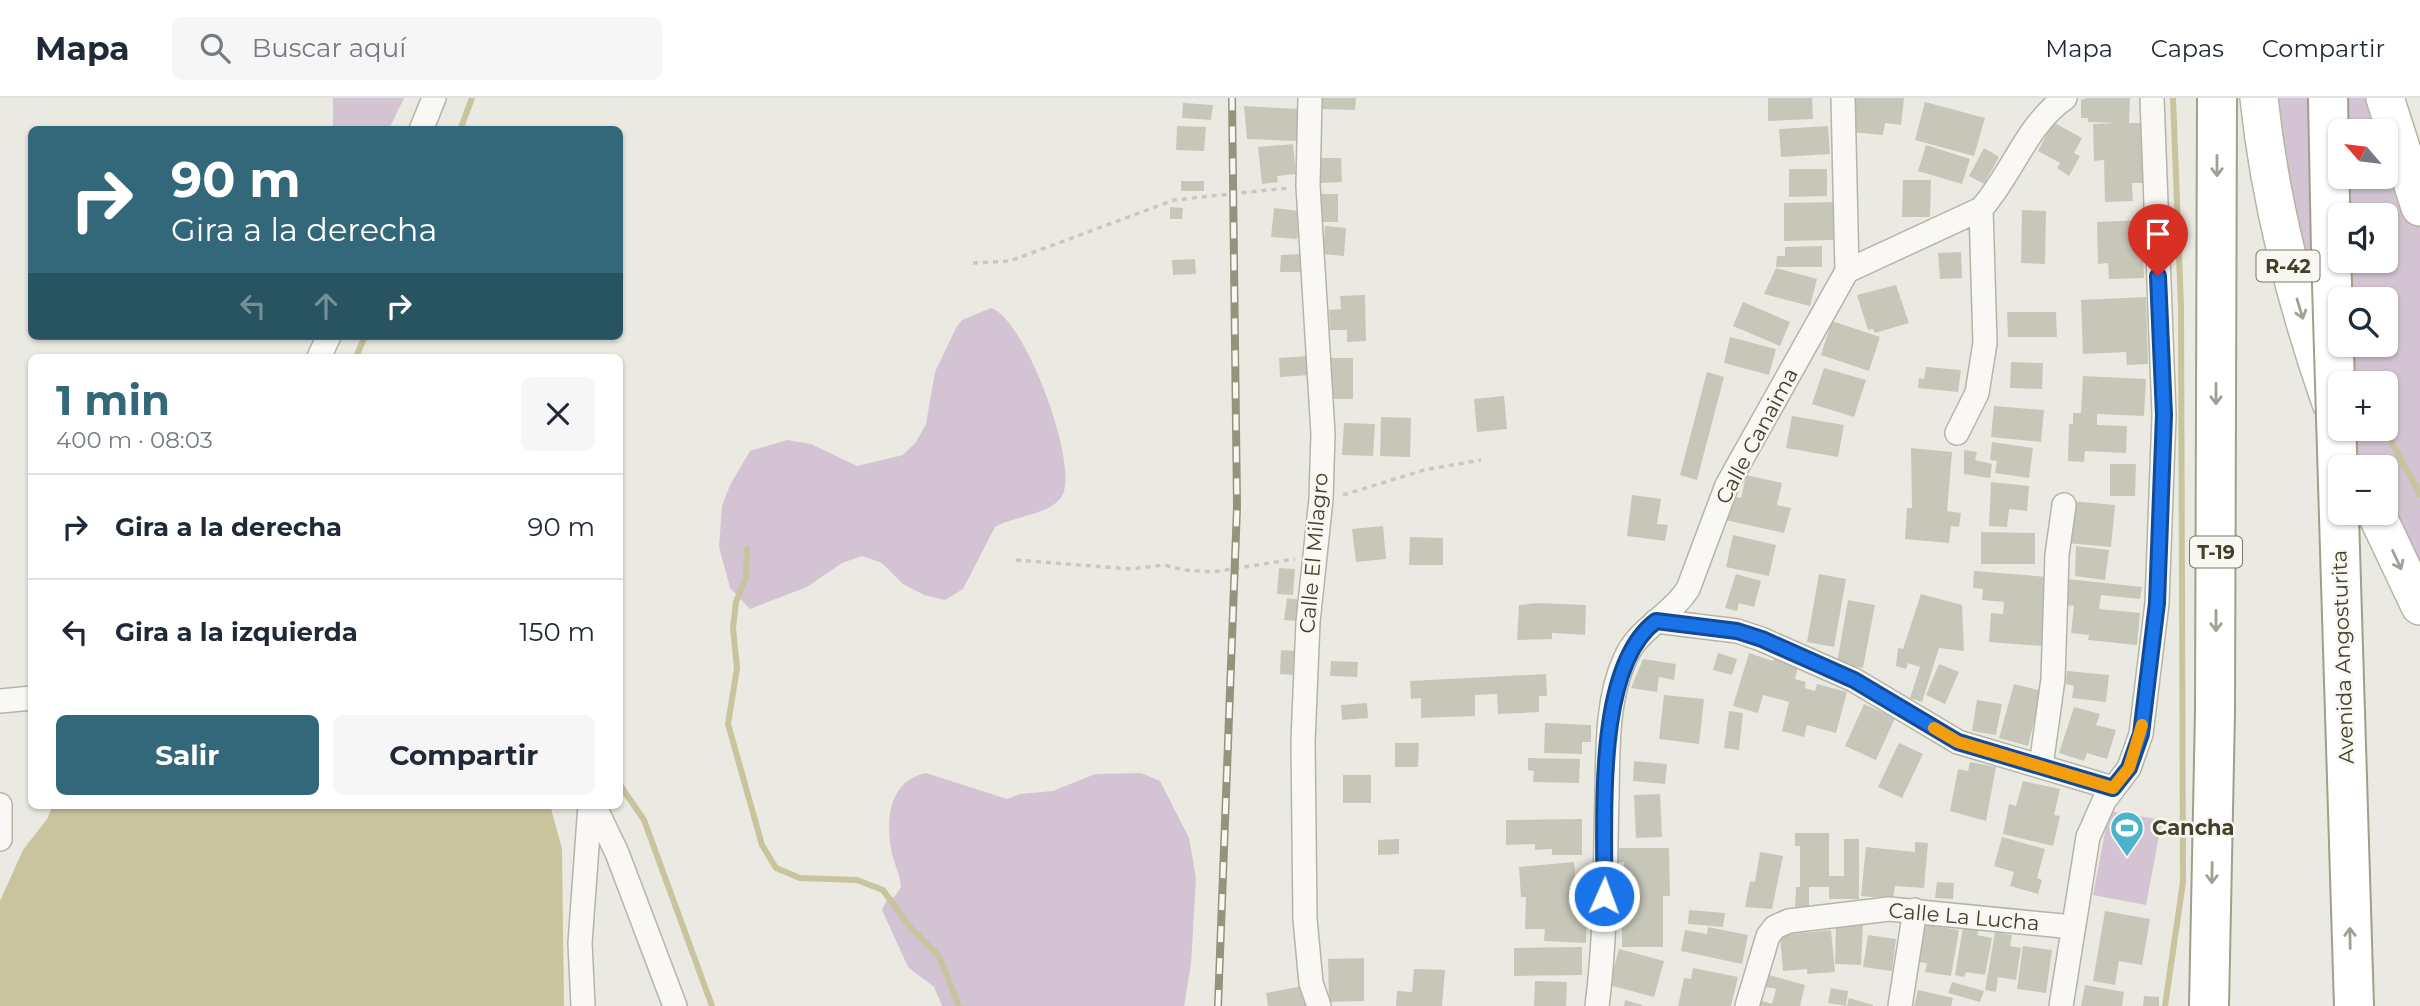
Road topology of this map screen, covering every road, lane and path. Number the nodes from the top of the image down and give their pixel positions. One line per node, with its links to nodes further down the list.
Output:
1 (435, 98): 10 (street)
2 (1310, 98): 11 (street, Calle El Milagro)
3 (1843, 98): 15 (street)
4 (2065, 98): 13 (street)
5 (2152, 98): 29 (street)
6 (2217, 98): 43 (highway, T-19, one-way to 43)
7 (2259, 98): 16 (main road, R-42, one-way to 16)
8 (2328, 98): 44 (highway, Avenida Angosturita, one-way to 8, bridge)
9 (2385, 98): 12 (main road)
10 (423, 126)
11 (1308, 186): 14 (path); 19 (street, Calle El Milagro)
12 (2420, 206)
13 (1981, 209): 15 (street); 17 (street)
14 (973, 262)
15 (1847, 271): 25 (street, Calle Canaima)
16 (2328, 391)
17 (1957, 433)
18 (1481, 460): 19 (path)
19 (1321, 499): 22 (street, Calle El Milagro)
20 (2064, 505): 28 (street)
21 (2382, 525): 24 (main road, one-way to 24)
22 (1315, 557): 23 (path); 38 (street, Calle El Milagro)
23 (1016, 560)
24 (2420, 606)
25 (1656, 621): 28 (street); 39 (street, Calle Canaima)
26 (28, 698): 27 (street)
27 (0, 701)
28 (2041, 766): 29 (street)
29 (2113, 788): 35 (street)
30 (0, 805): 33 (street)
31 (592, 809): 36 (street)
32 (594, 809): 37 (street)
33 (0, 839)
34 (1915, 910): 35 (street, Calle La Lucha); 40 (street, Calle La Lucha); 41 (street)
35 (2073, 927): 42 (street)
36 (583, 1006)
37 (675, 1006)
38 (1319, 1006)
39 (1597, 1006)
40 (1747, 1006)
41 (1900, 1006)
42 (2060, 1006)
43 (2209, 1006)
44 (2354, 1006)

